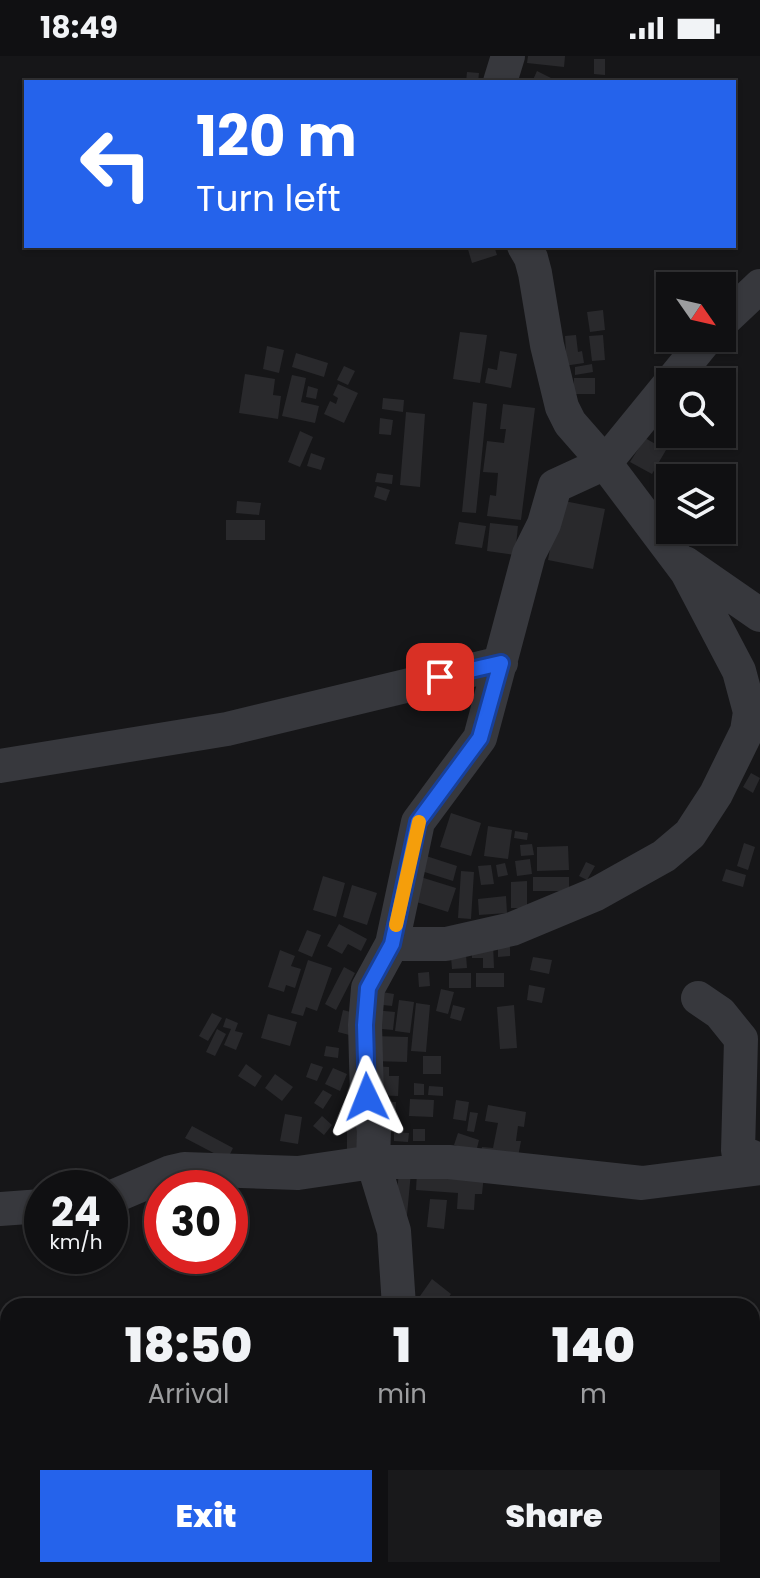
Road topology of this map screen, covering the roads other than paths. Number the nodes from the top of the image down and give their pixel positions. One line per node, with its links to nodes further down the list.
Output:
1 (508, 56): 2 (street)
2 (501, 80)
3 (525, 248): 7 (street)
4 (760, 286): 5 (street)
5 (736, 309)
6 (696, 352): 7 (street)
7 (605, 463): 8 (street); 10 (street)
8 (675, 557): 9 (street); 12 (street)
9 (760, 615)
10 (501, 663): 11 (street); 12 (street)
11 (0, 766)
12 (392, 944): 15 (street)
13 (698, 998): 14 (street)
14 (760, 1160)
15 (373, 1162): 16 (street); 17 (street); 20 (street)
16 (760, 1168)
17 (128, 1190)
18 (24, 1207): 19 (street)
19 (0, 1209)
20 (398, 1298)

